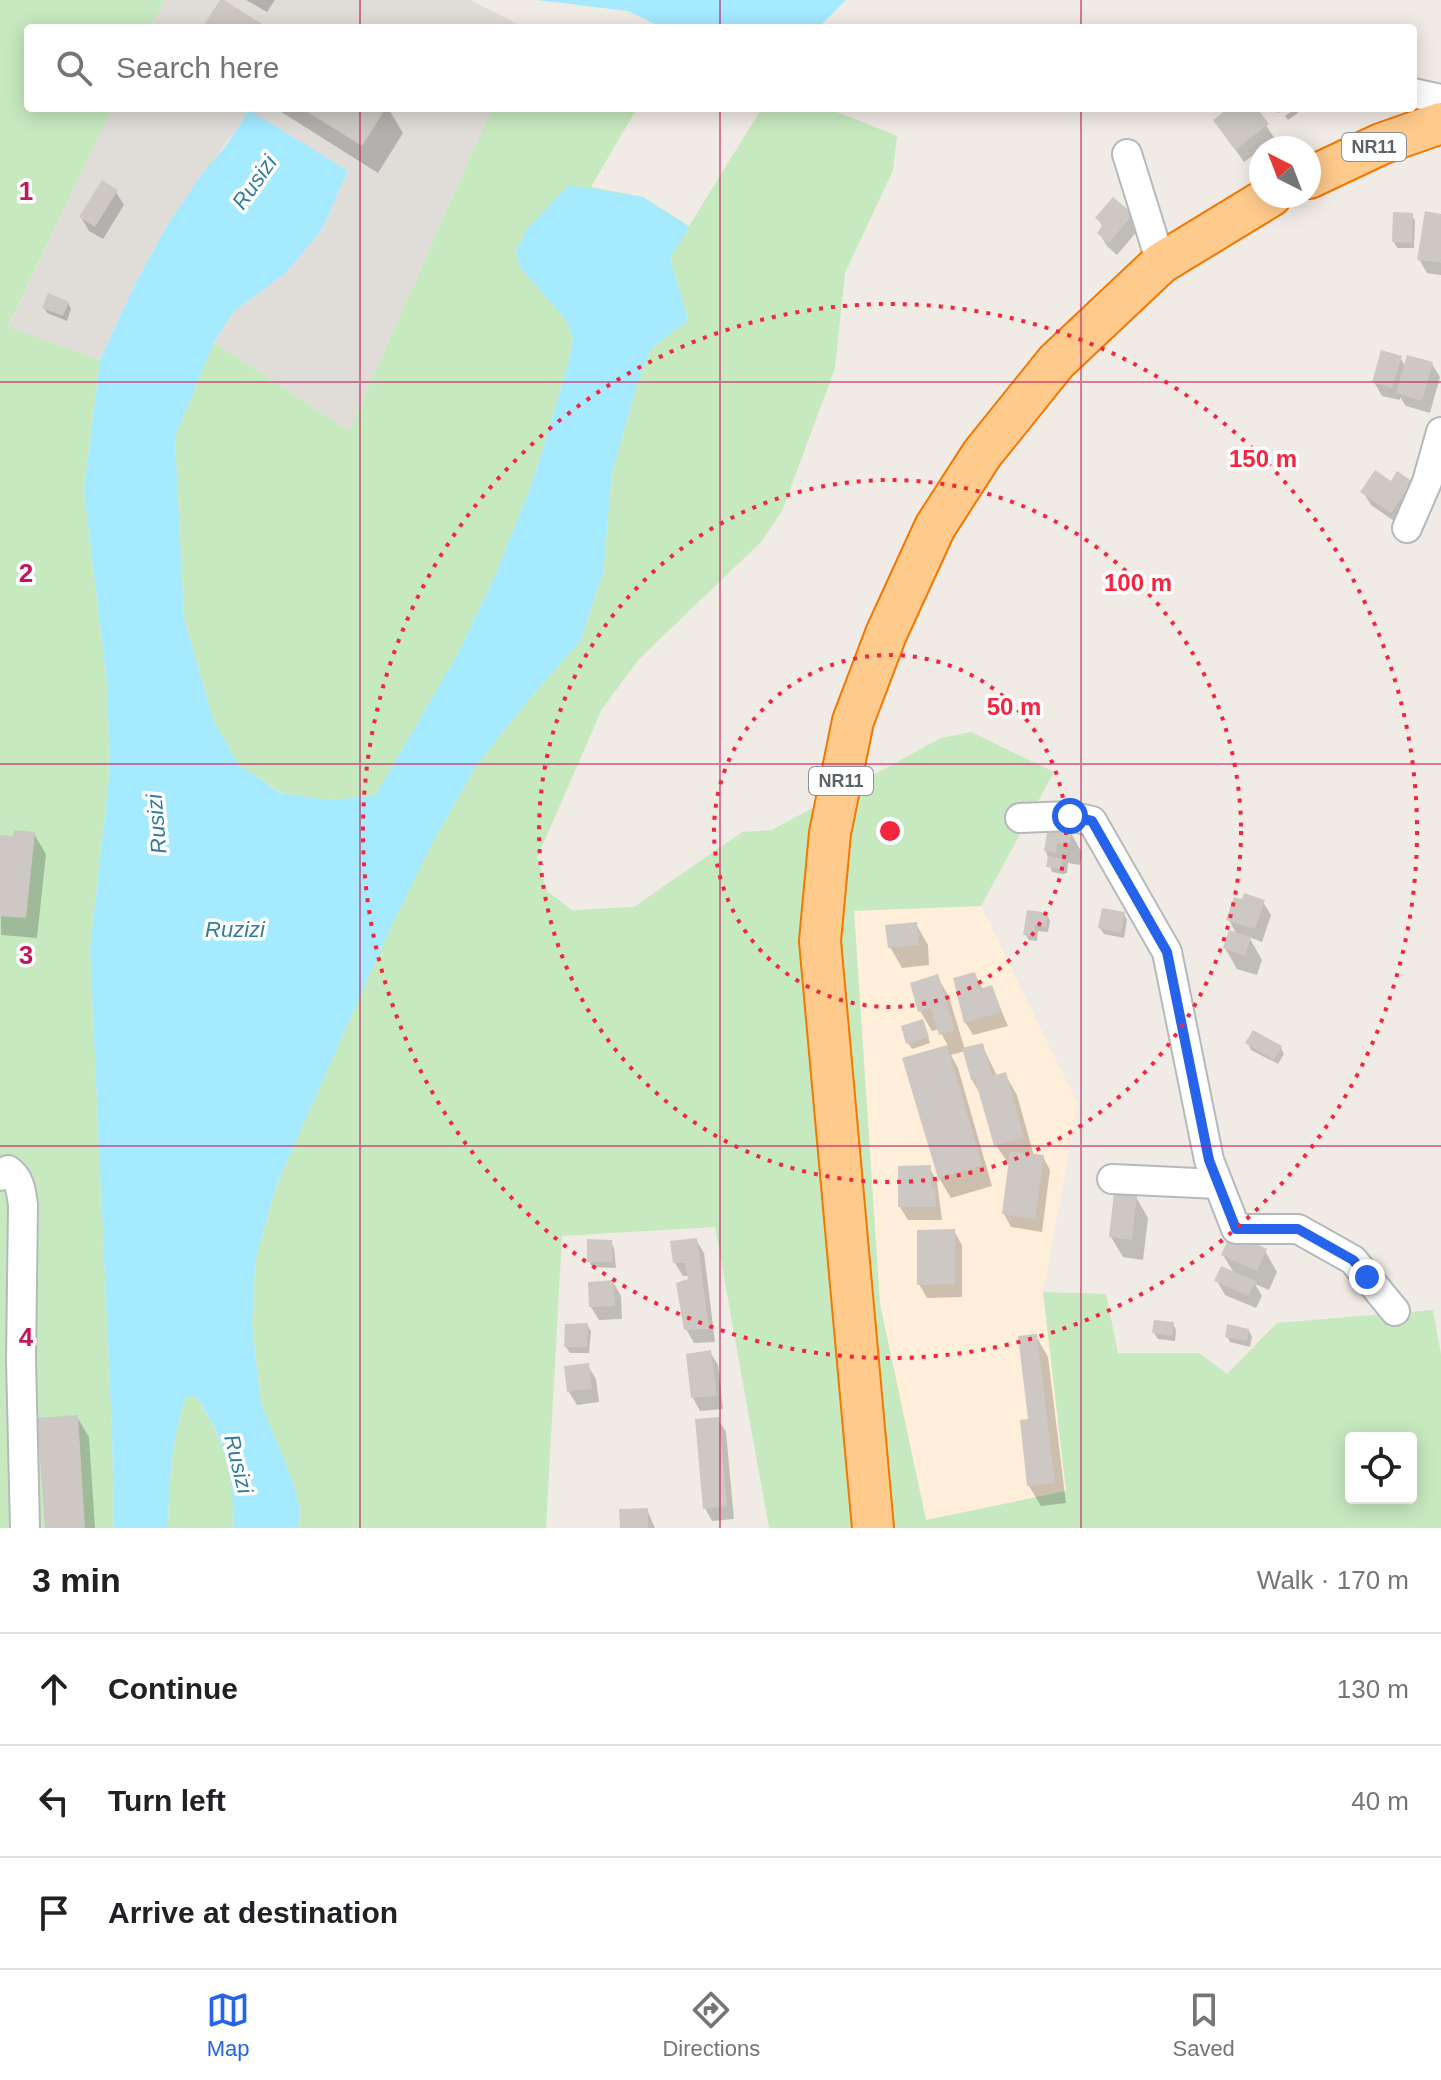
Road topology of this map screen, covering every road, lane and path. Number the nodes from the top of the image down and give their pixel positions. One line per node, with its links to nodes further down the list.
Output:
1 (1417, 94): 2 (street)
2 (1441, 99)
3 (1441, 123): 5 (highway, NR11)
4 (1127, 154): 7 (street)
5 (1321, 172)
6 (1251, 208): 7 (highway, NR11)
7 (1161, 263): 16 (highway, NR11)
8 (1441, 432): 9 (street)
9 (1407, 528)
10 (1020, 818): 13 (street)
11 (0, 1176): 15 (street)
12 (1112, 1179): 13 (street)
13 (1218, 1184): 14 (street)
14 (1395, 1311)
15 (25, 1528)
16 (873, 1528)

